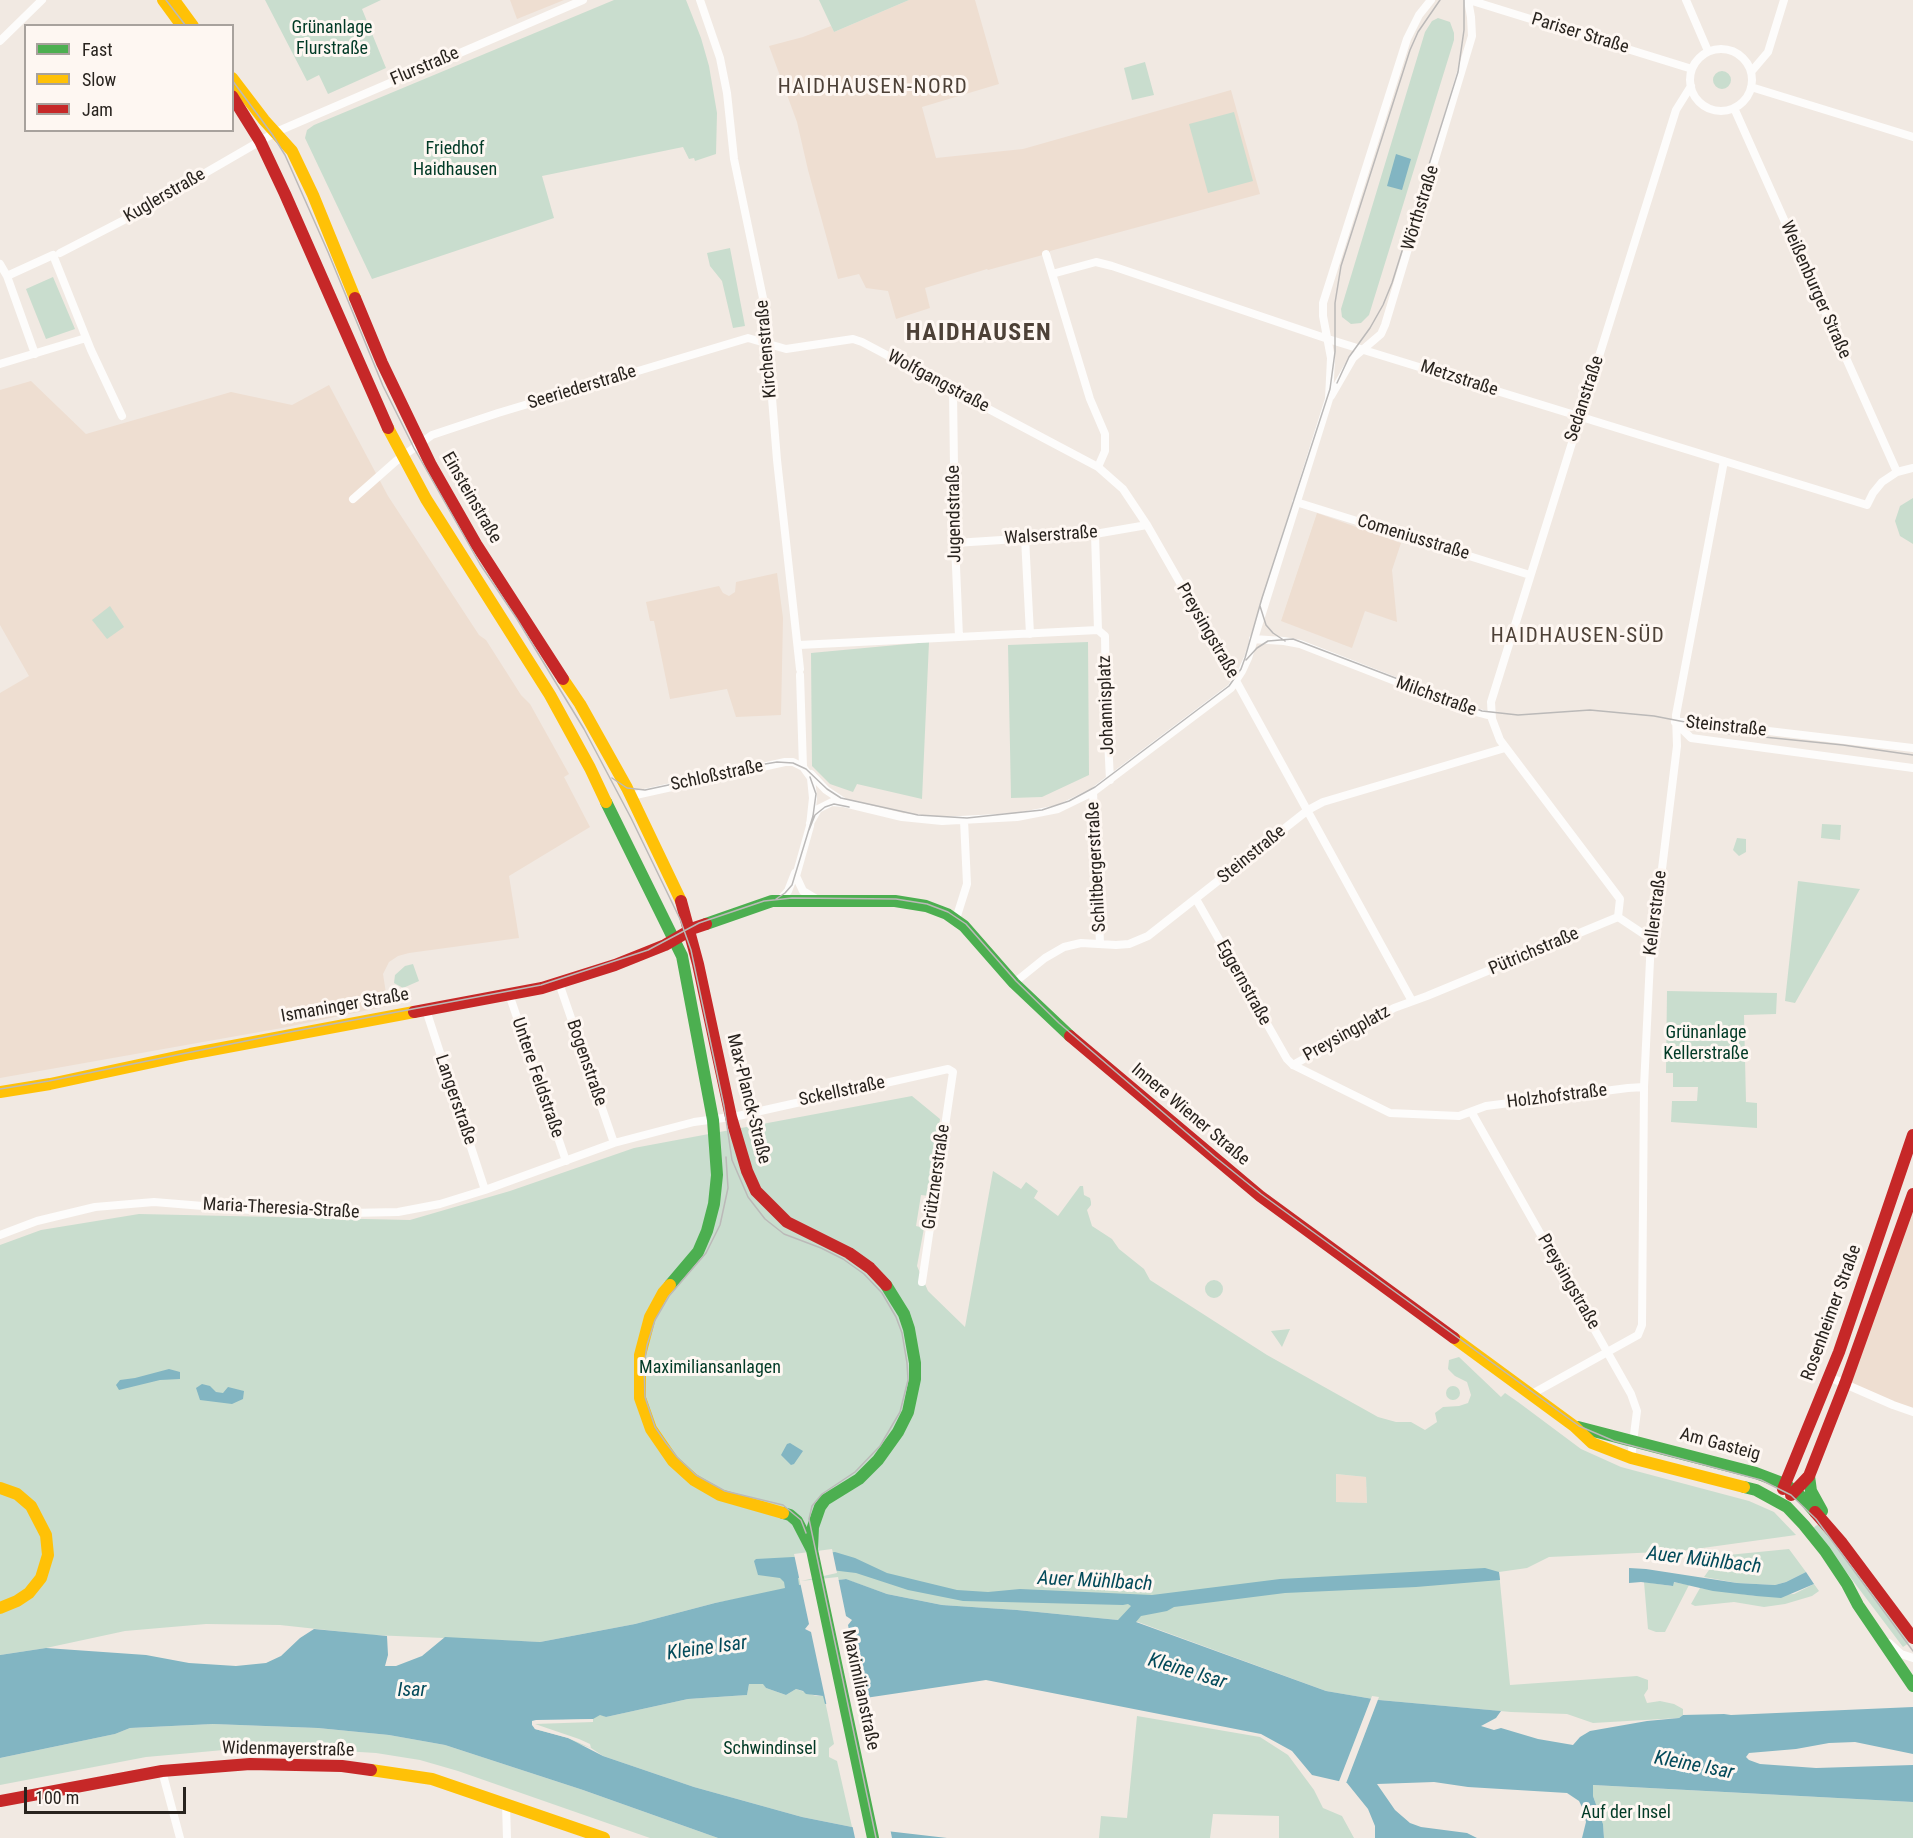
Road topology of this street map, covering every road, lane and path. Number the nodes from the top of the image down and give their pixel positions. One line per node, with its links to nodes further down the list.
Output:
1 (42, 0): 12 (street)
2 (163, 0): 10 (main road)
3 (174, 0): 11 (main road)
4 (583, 0): 21 (street, Flurstraße)
5 (700, 0): 30 (street, Kirchenstraße)
6 (1431, 0): 29 (street, Wörthstraße)
7 (1468, 0): 14 (street, Pariser Straße); 31 (street, Wörthstraße)
8 (1686, 0): 13 (street)
9 (1784, 0): 15 (street)
10 (181, 24)
11 (192, 24)
12 (0, 41)
13 (1708, 51): 14 (street); 15 (street)
14 (1692, 69): 17 (street)
15 (1751, 72): 18 (street)
16 (234, 81): 21 (main road, Einsteinstraße)
17 (1691, 86): 20 (street); 37 (street, Sedanstraße)
18 (1751, 87): 20 (street); 22 (street)
19 (234, 98): 21 (main road, Einsteinstraße)
20 (1734, 108): 43 (street, Weißenburger Straße)
21 (268, 137): 23 (street, Kuglerstraße); 38 (main road, Einsteinstraße); 39 (main road, Einsteinstraße)
22 (1913, 137)
23 (57, 254): 27 (street, Kuglerstraße); 28 (street)
24 (1046, 254): 26 (street)
25 (0, 264): 27 (street)
26 (1052, 274): 29 (street, Metzstraße); 41 (street)
27 (7, 276): 32 (street)
28 (86, 338): 32 (street); 36 (street)
29 (1329, 339): 31 (street, Metzstraße); 35 (street, Wörthstraße)
30 (768, 344): 34 (street, Wolfgangstraße); 38 (street, Seeriederstraße); 55 (street, Kirchenstraße)
31 (1362, 349): 35 (street, Wörthstraße); 37 (street, Metzstraße)
32 (34, 354): 33 (street)
33 (0, 364)
34 (953, 391): 41 (street, Wolfgangstraße); 49 (street, Jugendstraße)
35 (1329, 399): 45 (street, Wörthstraße)
36 (122, 416)
37 (1580, 417): 40 (street, Metzstraße); 50 (street, Sedanstraße)
38 (420, 443): 39 (street, Seeriederstraße); 65 (main road, Einsteinstraße)
39 (402, 458): 44 (street, Seeriederstraße); 78 (main road, Einsteinstraße)
40 (1724, 461): 43 (street, Metzstraße); 58 (street, Kellerstraße)
41 (1098, 467): 46 (street, Preysingstraße)
42 (1913, 468): 43 (street)
43 (1897, 472)
44 (353, 499)
45 (1296, 502): 50 (street, Comeniusstraße); 54 (street, Wörthstraße)
46 (1147, 525): 47 (street, Walserstraße); 56 (street, Preysingstraße)
47 (1095, 534): 48 (street, Walserstraße); 51 (street)
48 (1024, 538): 49 (street, Walserstraße); 52 (street)
49 (955, 543): 53 (street, Jugendstraße)
50 (1530, 575): 57 (street, Sedanstraße)
51 (1098, 630): 52 (street, Johannisplatz); 63 (street, Johannisplatz)
52 (1030, 634): 53 (street, Johannisplatz)
53 (959, 637): 55 (street, Johannisplatz)
54 (1253, 639): 56 (street, Wörthstraße); 57 (street, Milchstraße)
55 (799, 645): 61 (street, Kirchenstraße)
56 (1236, 681): 63 (street); 67 (street, Preysingstraße)
57 (1491, 716): 59 (street, Milchstraße)
58 (1675, 722): 60 (street, Steinstraße); 62 (street, Steinstraße); 77 (street, Kellerstraße)
59 (1505, 748): 67 (street, Steinstraße); 74 (street, Milchstraße)
60 (1913, 748)
61 (804, 767): 65 (street, Schloßstraße); 66 (street, Johannisplatz); 69 (street, Kirchenstraße)
62 (1913, 768)
63 (1110, 780): 64 (street, Johannisplatz)
64 (1093, 792): 68 (street, Johannisplatz); 79 (street, Schiltbergerstraße)
65 (631, 796): 76 (main road, Einsteinstraße)
66 (853, 805): 68 (street, Johannisplatz); 69 (street, Johannisplatz)
67 (1308, 810): 71 (street, Steinstraße); 83 (street, Preysingstraße)
68 (964, 820): 75 (street)
69 (810, 823): 70 (street, Kirchenstraße)
70 (796, 870): 72 (street, Kirchenstraße); 73 (street)
71 (1196, 899): 79 (street, Steinstraße); 85 (street, Eggernstraße)
72 (776, 901): 73 (main road, Innere Wiener Straße); 76 (main road, Innere Wiener Straße)
73 (820, 901): 75 (main road, Innere Wiener Straße)
74 (1618, 917): 77 (street); 83 (street, Pütrichstraße)
75 (956, 919): 81 (main road, Innere Wiener Straße)
76 (689, 930): 78 (main road, Ismaninger Straße); 90 (main road, Max-Planck-Straße)
77 (1652, 939): 87 (street, Kellerstraße)
78 (674, 940): 80 (main road, Ismaninger Straße); 91 (main road, Max-Planck-Straße)
79 (1100, 943): 81 (street, Steinstraße)
80 (559, 983): 82 (main road, Ismaninger Straße); 93 (street, Bogenstraße)
81 (1014, 983): 102 (main road, Innere Wiener Straße)
82 (509, 994): 84 (main road, Ismaninger Straße); 94 (street, Untere Feldstraße)
83 (1412, 1001): 85 (street, Preysingplatz)
84 (426, 1010): 88 (main road, Ismaninger Straße); 95 (street, Langerstraße)
85 (1293, 1065): 89 (street, Preysingplatz)
86 (953, 1072): 90 (street, Sckellstraße); 98 (street, Grütznerstraße)
87 (1644, 1087): 89 (street, Holzhofstraße); 99 (street, Kellerstraße)
88 (0, 1092)
89 (1472, 1113): 99 (street, Preysingstraße)
90 (731, 1117): 91 (street, Maria-Theresia-Straße); 112 (main road, Max-Planck-Straße)
91 (713, 1120): 93 (street, Maria-Theresia-Straße); 112 (main road, Max-Planck-Straße)
92 (1913, 1135): 100 (main road, Rosenheimer Straße)
93 (614, 1143): 94 (street, Maria-Theresia-Straße)
94 (566, 1161): 95 (street, Maria-Theresia-Straße)
95 (485, 1190): 97 (street, Maria-Theresia-Straße)
96 (1913, 1194): 101 (main road, Rosenheimer Straße)
97 (0, 1235)
98 (922, 1282)
99 (1607, 1352): 102 (street, Kellerstraße); 105 (street, Preysingstraße)
100 (1829, 1377): 101 (street); 109 (main road, Rosenheimer Straße)
101 (1845, 1384): 103 (street); 107 (main road, Rosenheimer Straße)
102 (1530, 1395): 104 (main road, Innere Wiener Straße)
103 (1913, 1412)
104 (1574, 1426): 105 (main road, Innere Wiener Straße); 106 (main road, Innere Wiener Straße)
105 (1633, 1441): 106 (street, Preysingstraße); 109 (main road, Am Gasteig)
106 (1631, 1458): 110 (main road, Am Gasteig)
107 (1809, 1476): 109 (main road, Rosenheimer Straße); 111 (main road)
108 (0, 1488): 113 (main road)
109 (1790, 1488): 110 (main road, Rosenheimer Straße); 111 (main road)
110 (1780, 1502): 114 (main road)
111 (1842, 1543): 115 (main road)
112 (811, 1545): 124 (main road, Maximilianstraße)
113 (0, 1608)
114 (1873, 1629): 116 (street); 117 (main road)
115 (1913, 1638)
116 (1913, 1658)
117 (1913, 1686)
118 (162, 1771): 119 (main road, Widenmayerstraße); 120 (main road, Widenmayerstraße); 121 (street)
119 (0, 1801)
120 (506, 1804): 122 (street); 123 (main road, Widenmayerstraße)
121 (180, 1838)
122 (507, 1838)
123 (604, 1838)
124 (873, 1838)

